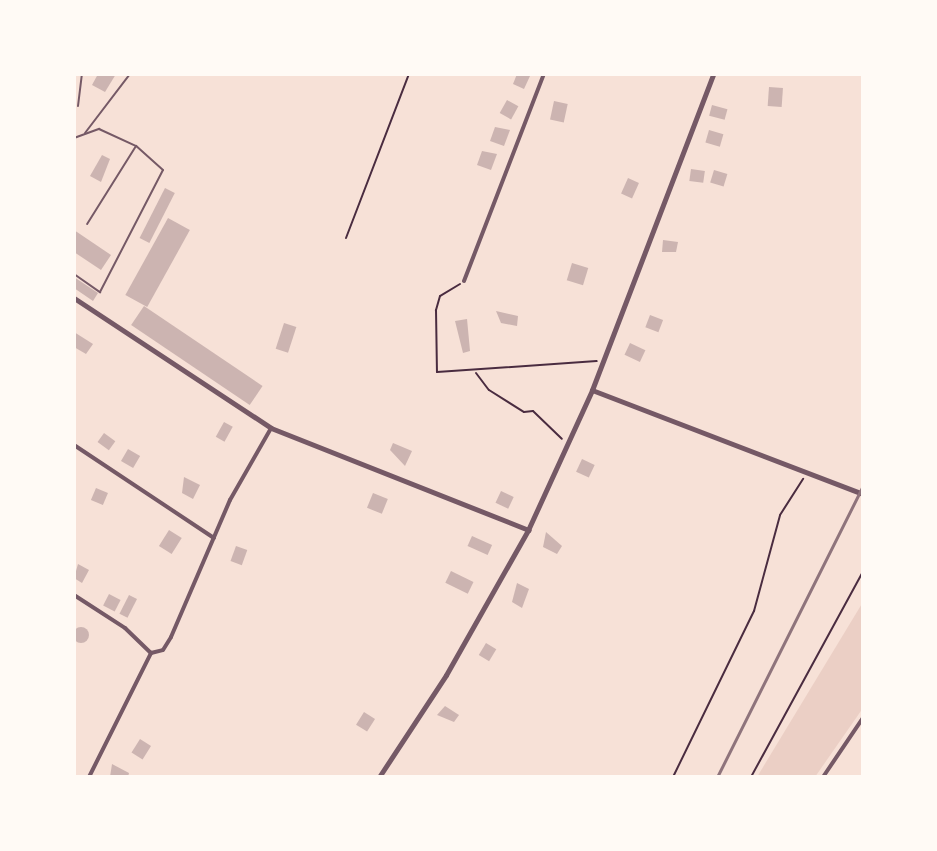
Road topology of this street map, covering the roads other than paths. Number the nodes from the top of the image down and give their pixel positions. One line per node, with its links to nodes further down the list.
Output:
1 (82, 74): 5 (lane)
2 (130, 74): 6 (lane)
3 (544, 74): 11 (street)
4 (713, 74): 13 (street)
5 (78, 106)
6 (84, 134): 7 (lane); 8 (lane)
7 (74, 138)
8 (136, 146): 9 (lane); 10 (lane)
9 (87, 224)
10 (74, 274)
11 (464, 281)
12 (74, 298): 14 (street)
13 (592, 390): 16 (street); 17 (street)
14 (271, 428): 17 (street); 18 (street)
15 (74, 445): 18 (street)
16 (863, 494)
17 (528, 530): 23 (street)
18 (214, 538): 20 (street)
19 (74, 595): 20 (street)
20 (151, 653): 22 (street)
21 (863, 718): 24 (street)
22 (89, 777)
23 (379, 777)
24 (823, 777)

